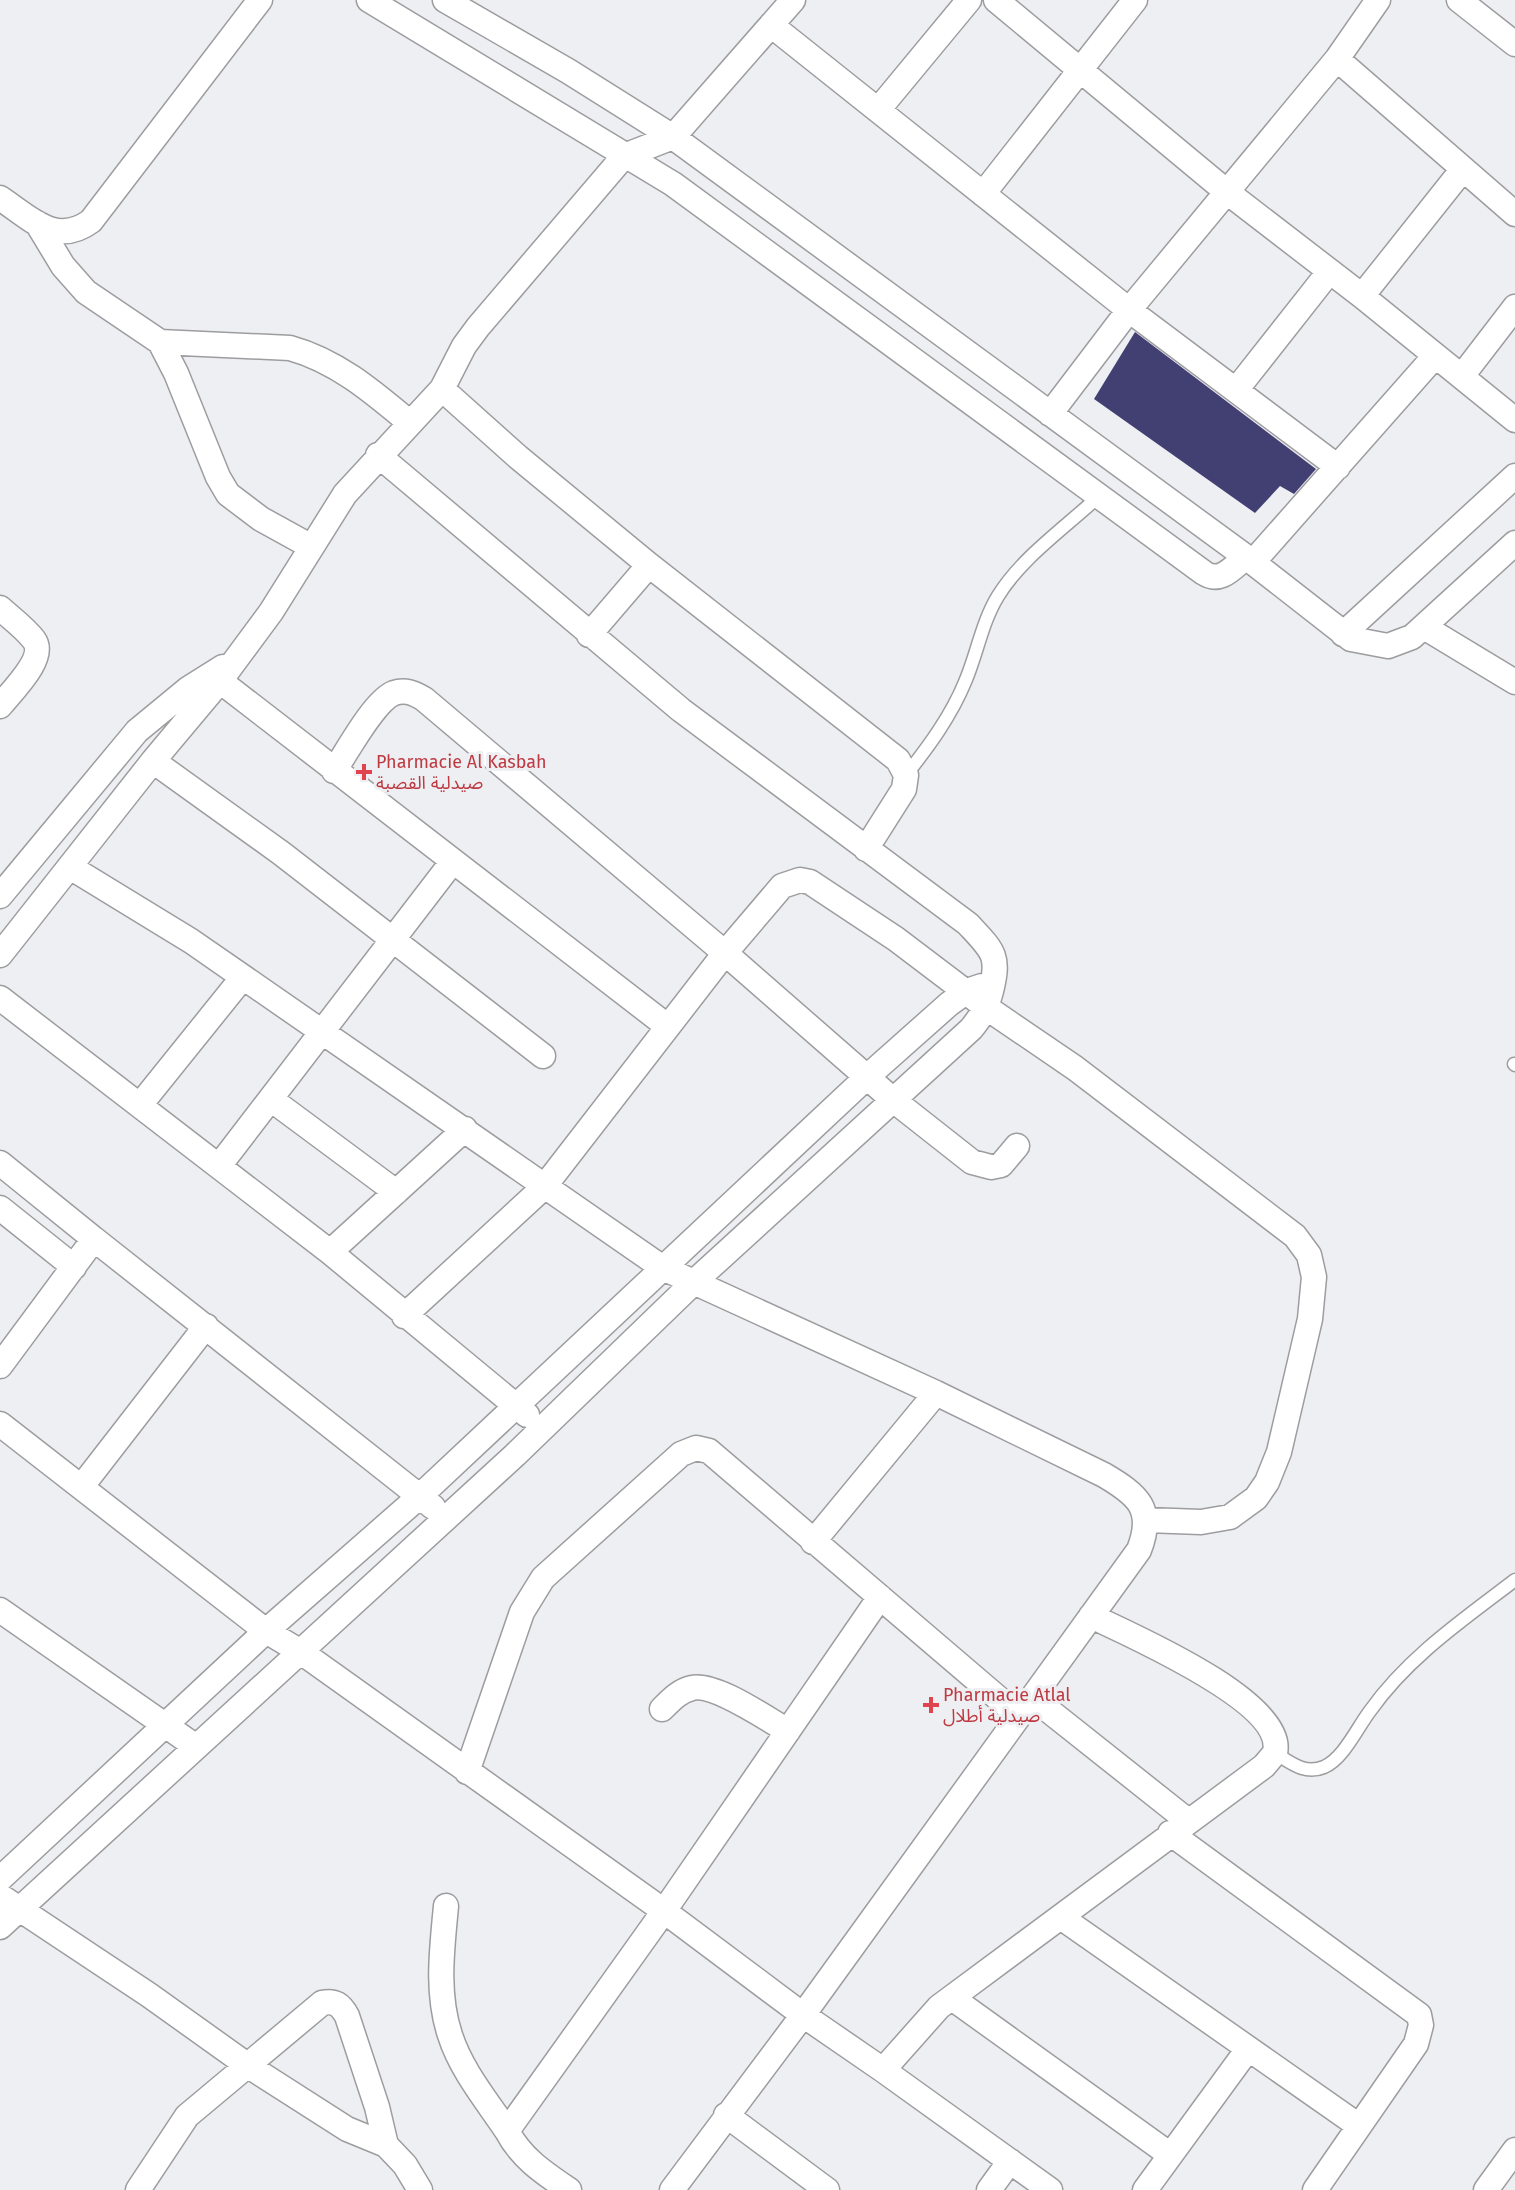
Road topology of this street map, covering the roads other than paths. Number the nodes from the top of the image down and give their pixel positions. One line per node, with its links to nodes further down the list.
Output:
1 (261, 0): 22 (street)
2 (369, 0): 16 (street)
3 (445, 0): 15 (street)
4 (793, 0): 10 (street)
5 (969, 0): 14 (street)
6 (996, 0): 13 (street)
7 (1135, 0): 13 (street)
8 (1378, 0): 12 (street)
9 (1460, 0): 11 (street)
10 (771, 25): 14 (street); 15 (street)
11 (1515, 44)
12 (1337, 59): 17 (street); 18 (street)
13 (1081, 71): 18 (street); 19 (street)
14 (878, 110): 19 (street)
15 (673, 136): 16 (street); 32 (street)
16 (624, 156): 30 (street); 39 (street)
17 (1463, 169): 21 (street); 24 (street)
18 (1227, 192): 23 (street); 26 (street)
19 (982, 194): 26 (street)
20 (0, 198): 22 (street)
21 (1515, 214)
22 (37, 223): 27 (street)
23 (1329, 272): 24 (street); 31 (street)
24 (1362, 296): 28 (street)
25 (1515, 307): 29 (street)
26 (1129, 310): 31 (street); 32 (street)
27 (160, 342): 34 (street); 41 (street)
28 (1435, 356): 29 (street); 37 (street)
29 (1462, 376): 33 (street)
30 (442, 389): 34 (street); 43 (street)
31 (1236, 390): 37 (street)
32 (1050, 414): 36 (street)
33 (1515, 420)
34 (410, 423): 35 (street)
35 (378, 455): 41 (street); 47 (street)
36 (1123, 466): 39 (street); 42 (street)
37 (1338, 467): 42 (street)
38 (1515, 476): 46 (street)
39 (1099, 496): 42 (street); 54 (lane)
40 (1515, 543): 45 (street)
41 (310, 546): 48 (street)
42 (1250, 559): 46 (street)
43 (649, 565): 47 (street); 54 (street)
44 (0, 608): 51 (street)
45 (1424, 627): 46 (street); 50 (street)
46 (1343, 634)
47 (589, 635): 55 (street)
48 (235, 659): 49 (street); 58 (street)
49 (220, 681): 52 (street); 53 (street)
50 (1515, 682)
51 (0, 706)
52 (153, 761): 57 (street); 59 (street)
53 (334, 771): 56 (street); 61 (street)
54 (906, 775): 55 (street)
55 (866, 849): 63 (street)
56 (453, 861): 59 (street); 67 (street)
57 (70, 867): 60 (street); 62 (street)
58 (0, 896)
59 (392, 938): 68 (street); 69 (street)
60 (1, 951)
61 (725, 952): 64 (street); 67 (street); 70 (street)
62 (243, 977): 68 (street); 73 (street)
63 (993, 983): 64 (street); 66 (street)
64 (967, 992): 66 (street); 70 (street)
65 (0, 998): 73 (street)
66 (987, 1008): 71 (street); 96 (street)
67 (667, 1026): 78 (street)
68 (320, 1031): 72 (street); 74 (street)
69 (543, 1056)
70 (868, 1076): 71 (street); 84 (street)
71 (892, 1099): 75 (street); 85 (street)
72 (272, 1100): 77 (street); 79 (street)
73 (140, 1105): 77 (street)
74 (465, 1129): 78 (street); 79 (street)
75 (1017, 1146)
76 (0, 1163): 81 (street)
77 (219, 1166): 82 (street)
78 (544, 1187): 84 (street); 86 (street)
79 (396, 1192): 82 (street)
80 (0, 1208): 83 (street)
81 (94, 1239): 83 (street); 87 (street)
82 (330, 1252): 86 (street)
83 (74, 1267): 88 (street)
84 (663, 1268): 85 (street); 90 (street)
85 (693, 1283): 89 (street); 92 (street)
86 (404, 1317): 90 (street)
87 (206, 1326): 93 (street); 94 (street)
88 (0, 1366)
89 (936, 1393): 96 (street); 97 (street)
90 (516, 1406): 92 (street); 94 (street)
91 (0, 1424): 93 (street)
92 (542, 1429): 95 (street)
93 (82, 1486): 102 (street)
94 (420, 1496): 95 (street); 102 (street)
95 (446, 1518): 103 (street)
96 (1146, 1520): 101 (street)
97 (813, 1542): 99 (street); 110 (street)
98 (1515, 1580): 109 (lane)
99 (880, 1597): 104 (street); 107 (street)
100 (0, 1610): 106 (street)
101 (1091, 1616): 104 (street); 109 (street)
102 (266, 1631): 103 (street); 106 (street)
103 (301, 1652): 108 (street); 110 (street)
104 (1026, 1707): 111 (street); 119 (street)
105 (662, 1709): 107 (street)
106 (165, 1724): 108 (street); 112 (street)
107 (788, 1731): 115 (street)
108 (195, 1746): 113 (street)
109 (1275, 1753): 111 (street)
110 (467, 1772): 115 (street)
111 (1179, 1827): 116 (street); 124 (street)
112 (0, 1879)
113 (10, 1902): 117 (street); 121 (street)
114 (446, 1906): 125 (street)
115 (664, 1911): 119 (street); 125 (street)
116 (1062, 1918): 118 (street); 120 (street)
117 (0, 1927)
118 (952, 1998): 122 (street); 128 (street)
119 (803, 2015): 122 (street); 123 (street)
120 (1248, 2049): 124 (street); 128 (street)
121 (247, 2065): 126 (street); 126 (street); 131 (street)
122 (883, 2070): 129 (street)
123 (726, 2115): 134 (street); 135 (street)
124 (1359, 2126): 130 (street)
125 (507, 2131): 133 (street)
126 (386, 2145): 132 (street)
127 (1515, 2150): 139 (street)
128 (1169, 2154): 138 (street)
129 (1010, 2161): 136 (street); 137 (street)
130 (1322, 2188)
131 (138, 2190)
132 (420, 2190)
133 (568, 2190)
134 (672, 2190)
135 (827, 2190)
136 (989, 2190)
137 (1050, 2190)
138 (1145, 2190)
139 (1486, 2190)

